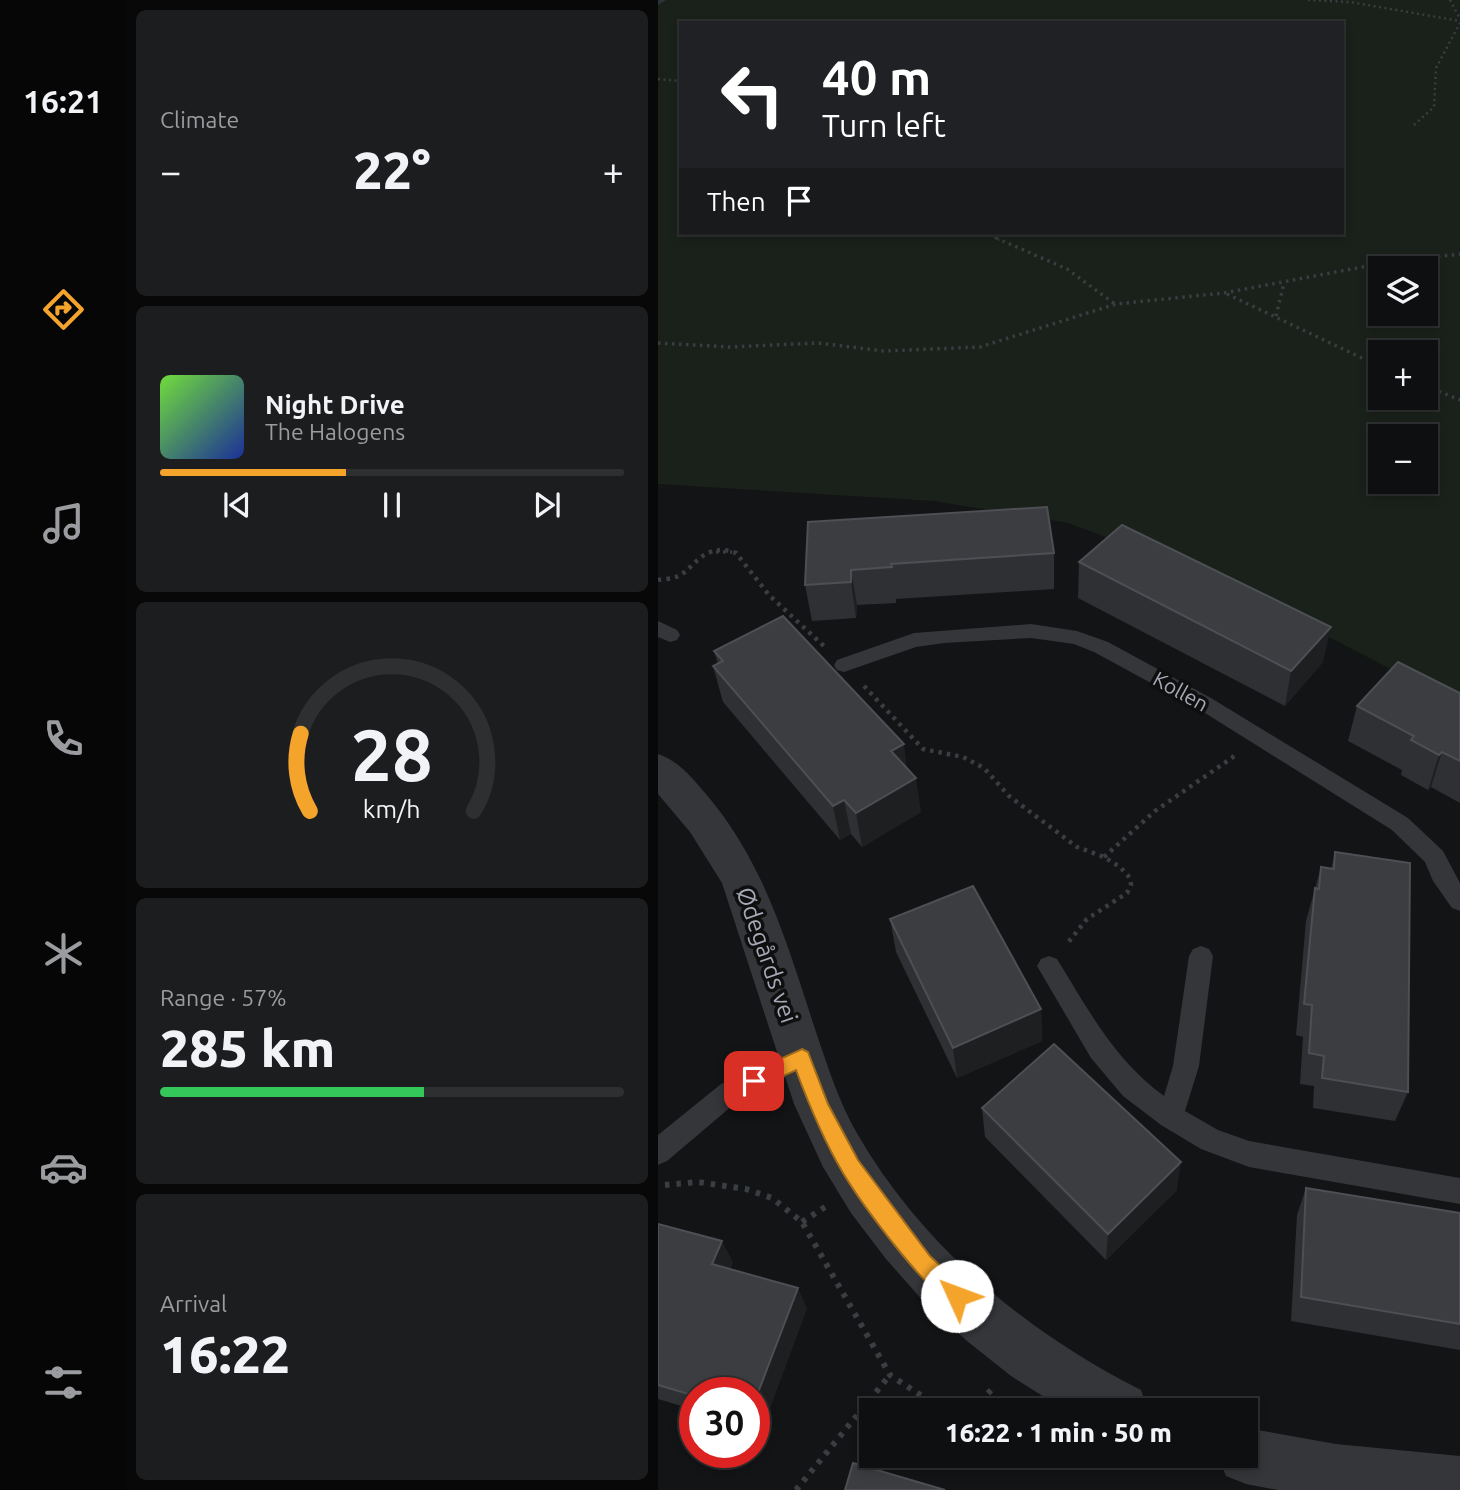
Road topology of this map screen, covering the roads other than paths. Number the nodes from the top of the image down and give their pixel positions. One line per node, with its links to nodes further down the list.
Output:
1 (844, 665): 3 (lane, Kollen)
2 (658, 769): 6 (street, Ødegårds vei)
3 (1458, 891)
4 (1201, 956): 7 (lane)
5 (1049, 966): 7 (lane)
6 (802, 1058): 8 (lane); 10 (street, Ødegårds vei)
7 (1170, 1116): 9 (lane)
8 (658, 1152)
9 (1460, 1191)
10 (1093, 1398)
11 (1251, 1468): 12 (street)
12 (1460, 1485)

